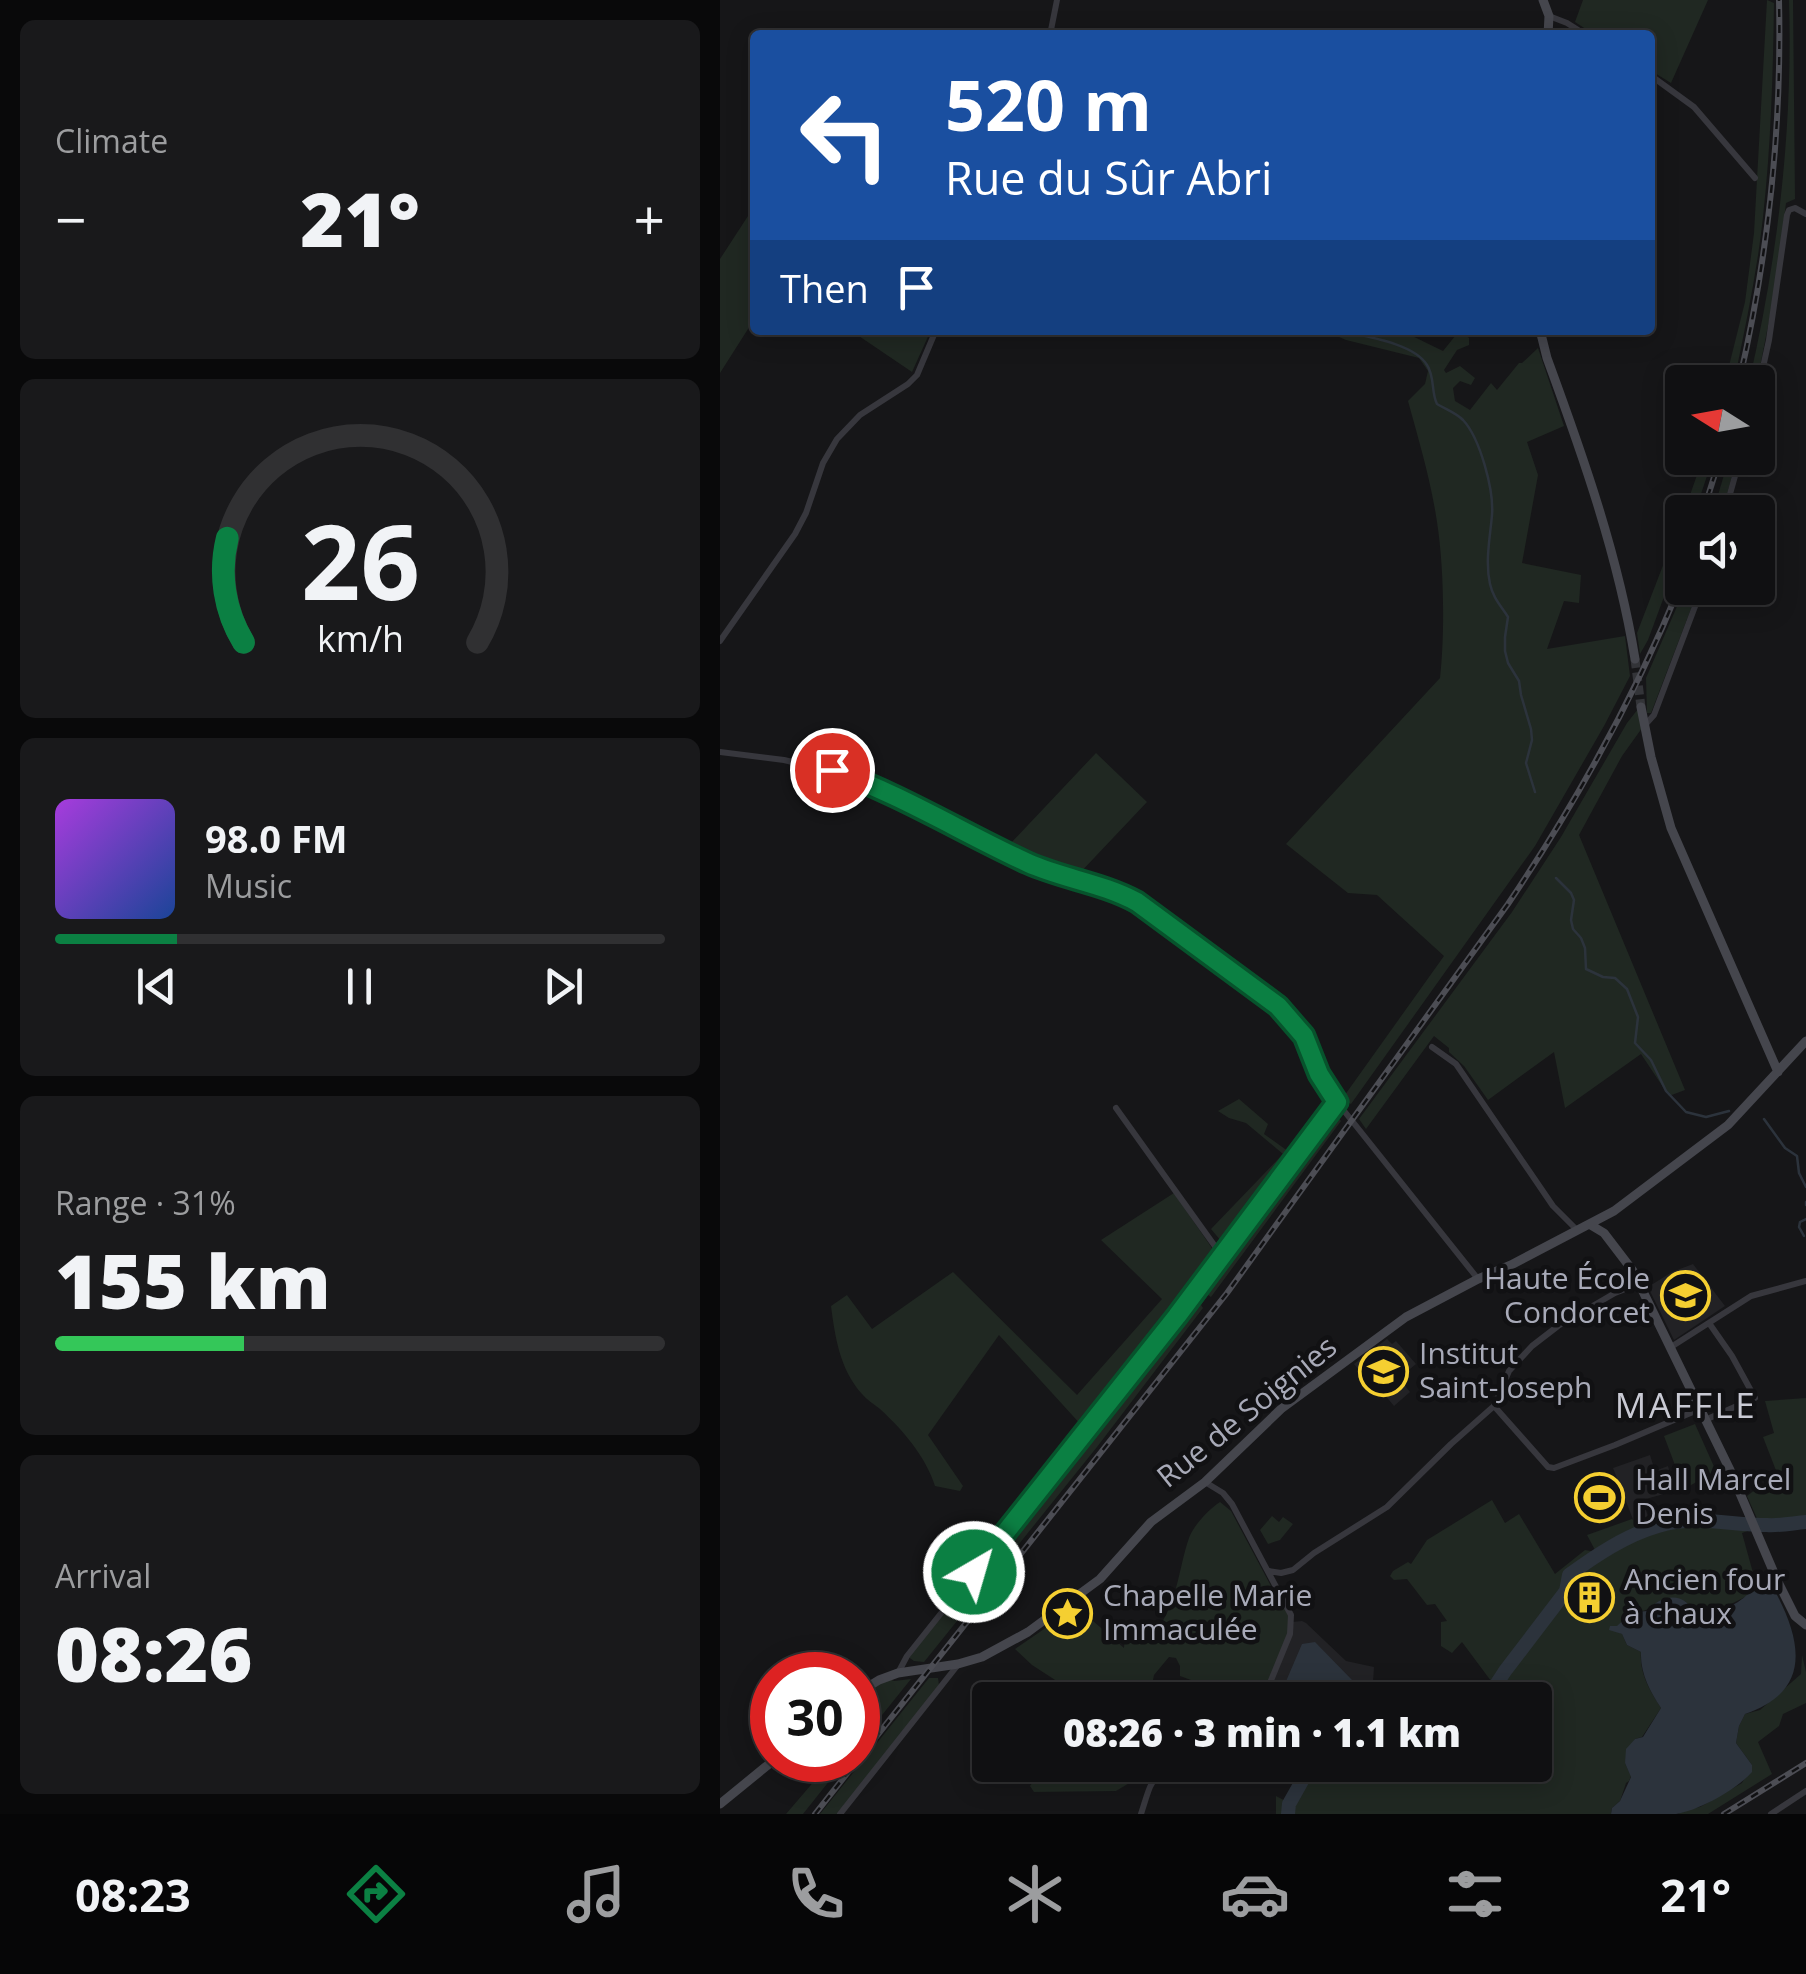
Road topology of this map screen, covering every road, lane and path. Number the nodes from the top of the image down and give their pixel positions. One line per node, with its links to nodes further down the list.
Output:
1 (1057, 0): 4 (street)
2 (1543, 0): 3 (street)
3 (1550, 16): 5 (street); 6 (street)
4 (1051, 30)
5 (1549, 30)
6 (1578, 30)
7 (1655, 79): 8 (street)
8 (1755, 178)
9 (1806, 214): 12 (street)
10 (934, 335): 14 (street)
11 (1541, 335): 15 (street)
12 (1764, 365)
13 (1696, 605): 17 (street)
14 (720, 641)
15 (1635, 659)
16 (1641, 707): 17 (street)
17 (1644, 725): 21 (street)
18 (720, 752): 22 (street)
19 (1806, 1041): 21 (street, Rue de Soignies)
20 (1432, 1048): 26 (street)
21 (1778, 1072): 24 (street, Rue de Soignies)
22 (1337, 1102): 28 (street); 29 (street)
23 (1116, 1108): 28 (street)
24 (1602, 1218): 25 (street, Rue de Soignies); 27 (street)
25 (1589, 1224): 26 (street, Rue de Soignies); 27 (street)
26 (1576, 1230): 29 (street, Rue de Soignies)
27 (1604, 1233): 31 (street)
28 (1222, 1256): 41 (street)
29 (1478, 1279): 37 (street, Rue de Soignies)
30 (1806, 1281): 32 (street)
31 (1638, 1284): 33 (street); 34 (street)
32 (1709, 1323): 33 (street); 36 (street)
33 (1670, 1348): 35 (street)
34 (1494, 1406): 35 (street); 38 (street)
35 (1700, 1409): 36 (street)
36 (1705, 1420): 39 (street)
37 (1205, 1482): 38 (street); 40 (street, Rue de Soignies)
38 (1269, 1570): 43 (street)
39 (1806, 1625)
40 (958, 1664): 41 (street, Rue de Soignies); 48 (street)
41 (898, 1673): 42 (street, Rue de Soignies)
42 (880, 1679)
43 (1270, 1682)
44 (750, 1780): 47 (street)
45 (1153, 1782): 49 (street)
46 (1806, 1791): 50 (street)
47 (720, 1804)
48 (840, 1814)
49 (1141, 1814)
50 (1771, 1814)

